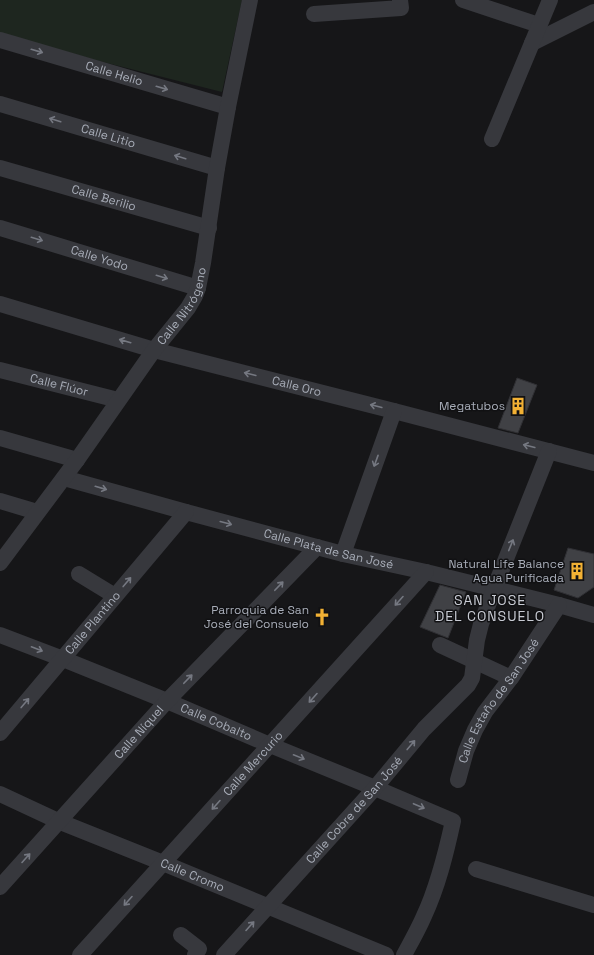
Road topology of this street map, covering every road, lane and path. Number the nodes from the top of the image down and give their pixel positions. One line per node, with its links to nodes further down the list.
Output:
1 (250, 0): 11 (street, Calle Nitrógeno)
2 (400, 0): 6 (street)
3 (463, 0): 7 (street)
4 (550, 0): 7 (street)
5 (594, 12): 9 (street)
6 (314, 14)
7 (539, 25): 9 (street)
8 (0, 40): 11 (street, Calle Helio, one-way to 11)
9 (532, 43): 12 (street)
10 (0, 104): 14 (street, Calle Litio, one-way to 10)
11 (228, 107): 14 (street, Calle Nitrógeno)
12 (492, 139)
13 (0, 168): 16 (street, Calle Berilio)
14 (217, 168): 16 (street, Calle Nitrógeno)
15 (0, 228): 17 (street, Calle Yodo, one-way to 17)
16 (209, 228): 17 (street, Calle Nitrógeno)
17 (198, 288): 19 (street, Calle Nitrógeno)
18 (0, 304): 19 (street, Calle Oro, one-way to 18)
19 (154, 350): 21 (street, Calle Nitrógeno); 22 (street, Calle Oro, one-way to 19)
20 (0, 370): 21 (street, Calle Flúor)
21 (118, 400): 25 (street, Calle Nitrógeno)
22 (394, 411): 24 (street, Calle Oro, one-way to 22); 32 (street, one-way to 32)
23 (0, 438): 25 (street)
24 (549, 451): 26 (street, Calle Oro); 36 (street, Calle Cobre de San José, one-way to 24)
25 (77, 460): 27 (street, Calle Nitrógeno)
26 (594, 463)
27 (64, 478): 29 (street, Calle Nitrógeno); 30 (street, Calle Plata de San José, one-way to 30)
28 (0, 502): 29 (street)
29 (37, 512): 33 (street, Calle Nitrógeno)
30 (186, 512): 31 (street, Calle Plata de San José, one-way to 31); 37 (street, Calle Plantino, one-way to 30)
31 (317, 547): 32 (street, Calle Plata de San José); 45 (street, Calle Níquel, one-way to 31)
32 (343, 554): 34 (street, Calle Plata de San José)
33 (0, 563)
34 (426, 572): 36 (street, Calle Plata de San José); 47 (street, Calle Mercurio, one-way to 47)
35 (79, 574): 37 (street)
36 (494, 589): 38 (street, Calle Plata de San José); 43 (street, Calle Cobre de San José)
37 (115, 596): 42 (street, Calle Plantino)
38 (559, 605): 39 (street, Calle Plata de San José); 44 (street, Calle Estaño de San José)
39 (594, 615)
40 (0, 635): 42 (street, Calle Cobalto, one-way to 42)
41 (440, 645): 43 (street)
42 (62, 659): 45 (street, Calle Cobalto); 46 (street, Calle Plantino, one-way to 42)
43 (474, 661): 44 (street); 49 (street, Calle Cobre de San José, one-way to 43)
44 (511, 678): 48 (street, Calle Estaño de San José)
45 (167, 701): 47 (street, Calle Cobalto); 51 (street, Calle Níquel)
46 (0, 733)
47 (270, 745): 49 (street, Calle Cobalto, one-way to 49); 52 (street, Calle Mercurio, one-way to 52)
48 (458, 780)
49 (375, 788): 56 (street, Calle Cobre de San José); 62 (street, Calle Cobalto, one-way to 62)
50 (0, 794): 51 (street, Calle Cromo)
51 (58, 822): 52 (street, Calle Cromo); 54 (street, Calle Níquel, one-way to 51)
52 (163, 863): 56 (street, Calle Cromo); 58 (street, Calle Mercurio, one-way to 58)
53 (476, 869): 55 (street)
54 (0, 887)
55 (594, 905)
56 (268, 906): 60 (street, Calle Cobre de San José, one-way to 56); 61 (street, Calle Cromo)
57 (181, 935): 59 (street)
58 (80, 955)
59 (194, 955)
60 (224, 955)
61 (386, 955)
62 (404, 955)

